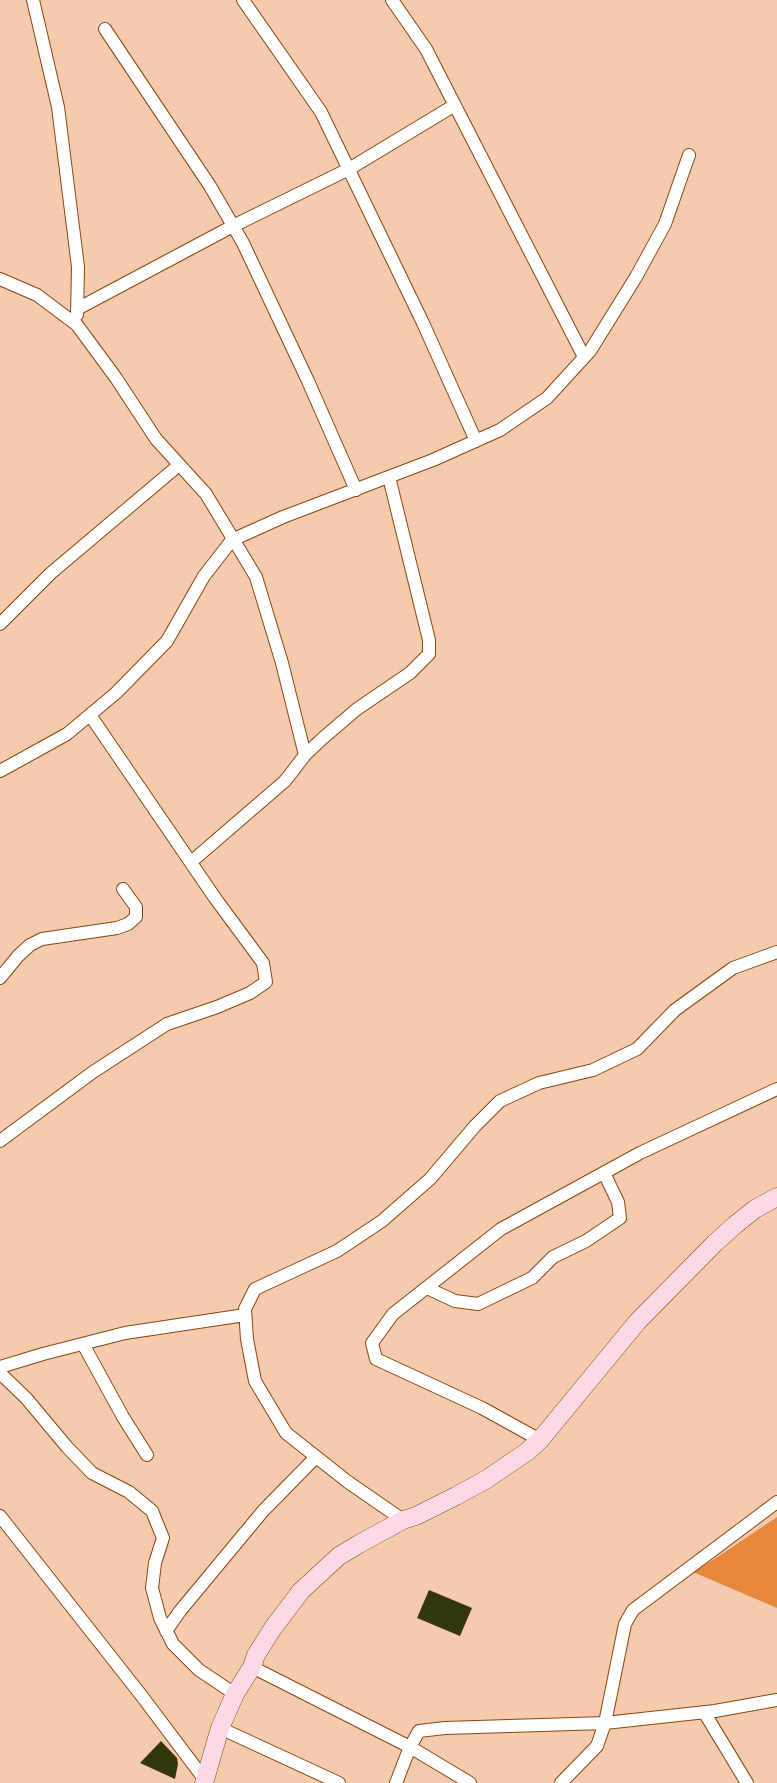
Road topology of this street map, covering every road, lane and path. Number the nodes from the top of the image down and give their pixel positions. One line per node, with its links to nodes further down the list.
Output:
1 (33, 0): 10 (street)
2 (243, 0): 7 (street)
3 (392, 0): 5 (street)
4 (105, 30): 8 (street)
5 (455, 105): 7 (street); 12 (street)
6 (689, 155): 12 (street)
7 (349, 169): 8 (street); 13 (street)
8 (233, 226): 10 (street); 16 (street)
9 (0, 279): 11 (street)
10 (77, 309): 11 (street)
11 (77, 325): 14 (street)
12 (584, 357): 13 (street)
13 (476, 441): 15 (street)
14 (179, 465): 17 (street); 18 (street)
15 (389, 477): 16 (street); 20 (street)
16 (356, 490): 17 (street)
17 (232, 540): 19 (street); 20 (street)
18 (0, 624)
19 (90, 715): 21 (street); 22 (street)
20 (305, 755): 22 (street)
21 (0, 771)
22 (191, 862): 27 (street)
23 (124, 889): 25 (street)
24 (777, 952): 31 (street)
25 (0, 978)
26 (777, 1089): 28 (street)
27 (0, 1140)
28 (604, 1173): 30 (street); 30 (street)
29 (777, 1198): 35 (main road)
30 (427, 1288): 35 (street)
31 (245, 1315): 32 (street); 37 (street)
32 (83, 1344): 33 (street); 36 (street)
33 (0, 1367)
34 (0, 1372): 41 (street)
35 (540, 1440): 40 (main road)
36 (147, 1455)
37 (316, 1457): 40 (street); 41 (street)
38 (777, 1502): 46 (street)
39 (0, 1516): 49 (street)
40 (403, 1520): 42 (main road)
41 (166, 1631): 43 (street)
42 (252, 1667): 43 (main road); 48 (street)
43 (235, 1694): 47 (main road)
44 (777, 1700): 45 (street)
45 (704, 1712): 46 (street); 54 (street)
46 (605, 1723): 48 (street); 53 (street)
47 (220, 1728): 49 (main road); 50 (street)
48 (410, 1748): 51 (street); 52 (street)
49 (205, 1782)
50 (339, 1783)
51 (396, 1783)
52 (470, 1783)
53 (561, 1783)
54 (748, 1783)

